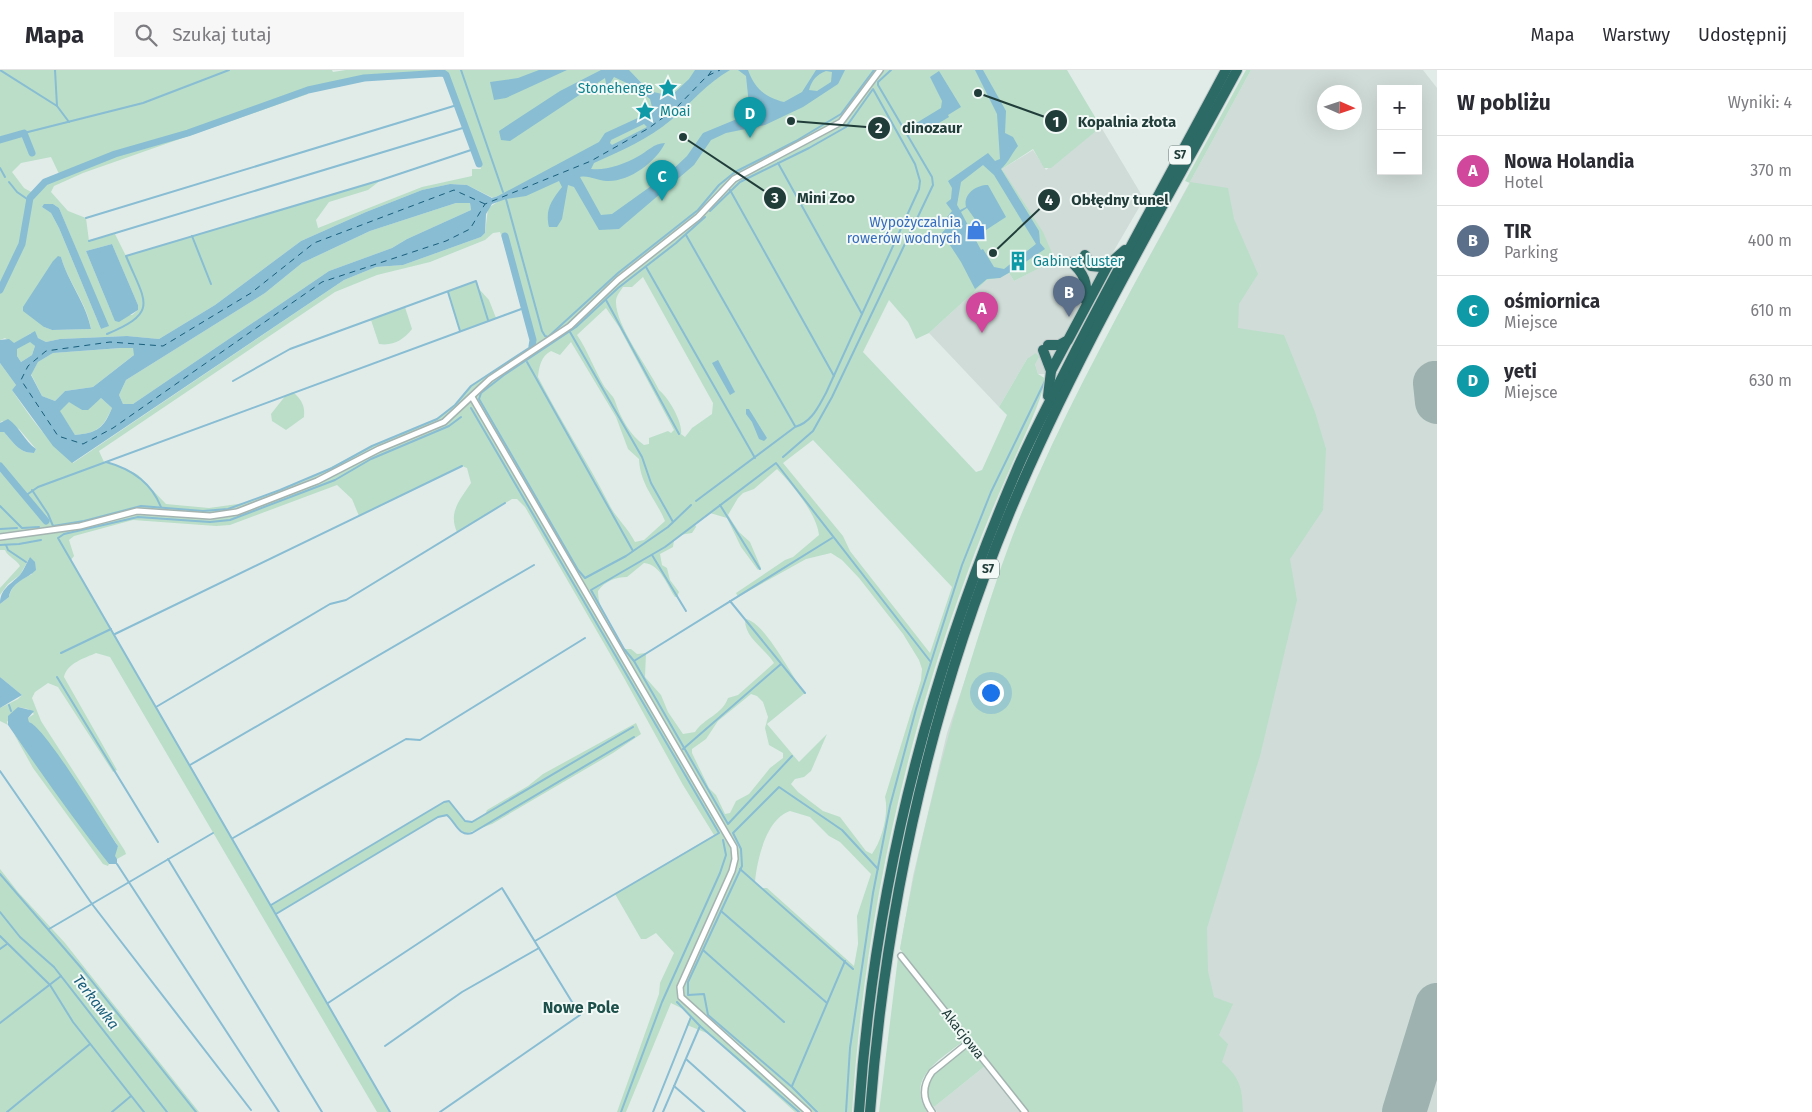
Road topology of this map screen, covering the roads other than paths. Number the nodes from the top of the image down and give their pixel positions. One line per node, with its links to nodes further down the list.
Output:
1 (880, 70): 11 (street)
2 (1226, 70): 4 (highway, S7)
3 (1237, 70): 18 (highway, S7)
4 (1134, 240): 7 (highway); 12 (highway, S7)
5 (1085, 255): 7 (highway)
6 (1071, 262): 8 (highway)
7 (1108, 265): 8 (highway)
8 (1085, 306): 9 (highway)
9 (1068, 340): 10 (highway); 10 (highway)
10 (1051, 371): 12 (highway)
11 (472, 397): 13 (street); 16 (street)
12 (1042, 417): 17 (highway, S7)
13 (0, 537)
14 (901, 956): 15 (street, Akacjowa)
15 (969, 1042): 19 (street); 20 (street, Akacjowa)
16 (808, 1112)
17 (859, 1112)
18 (870, 1112)
19 (932, 1112)
20 (1025, 1112)

